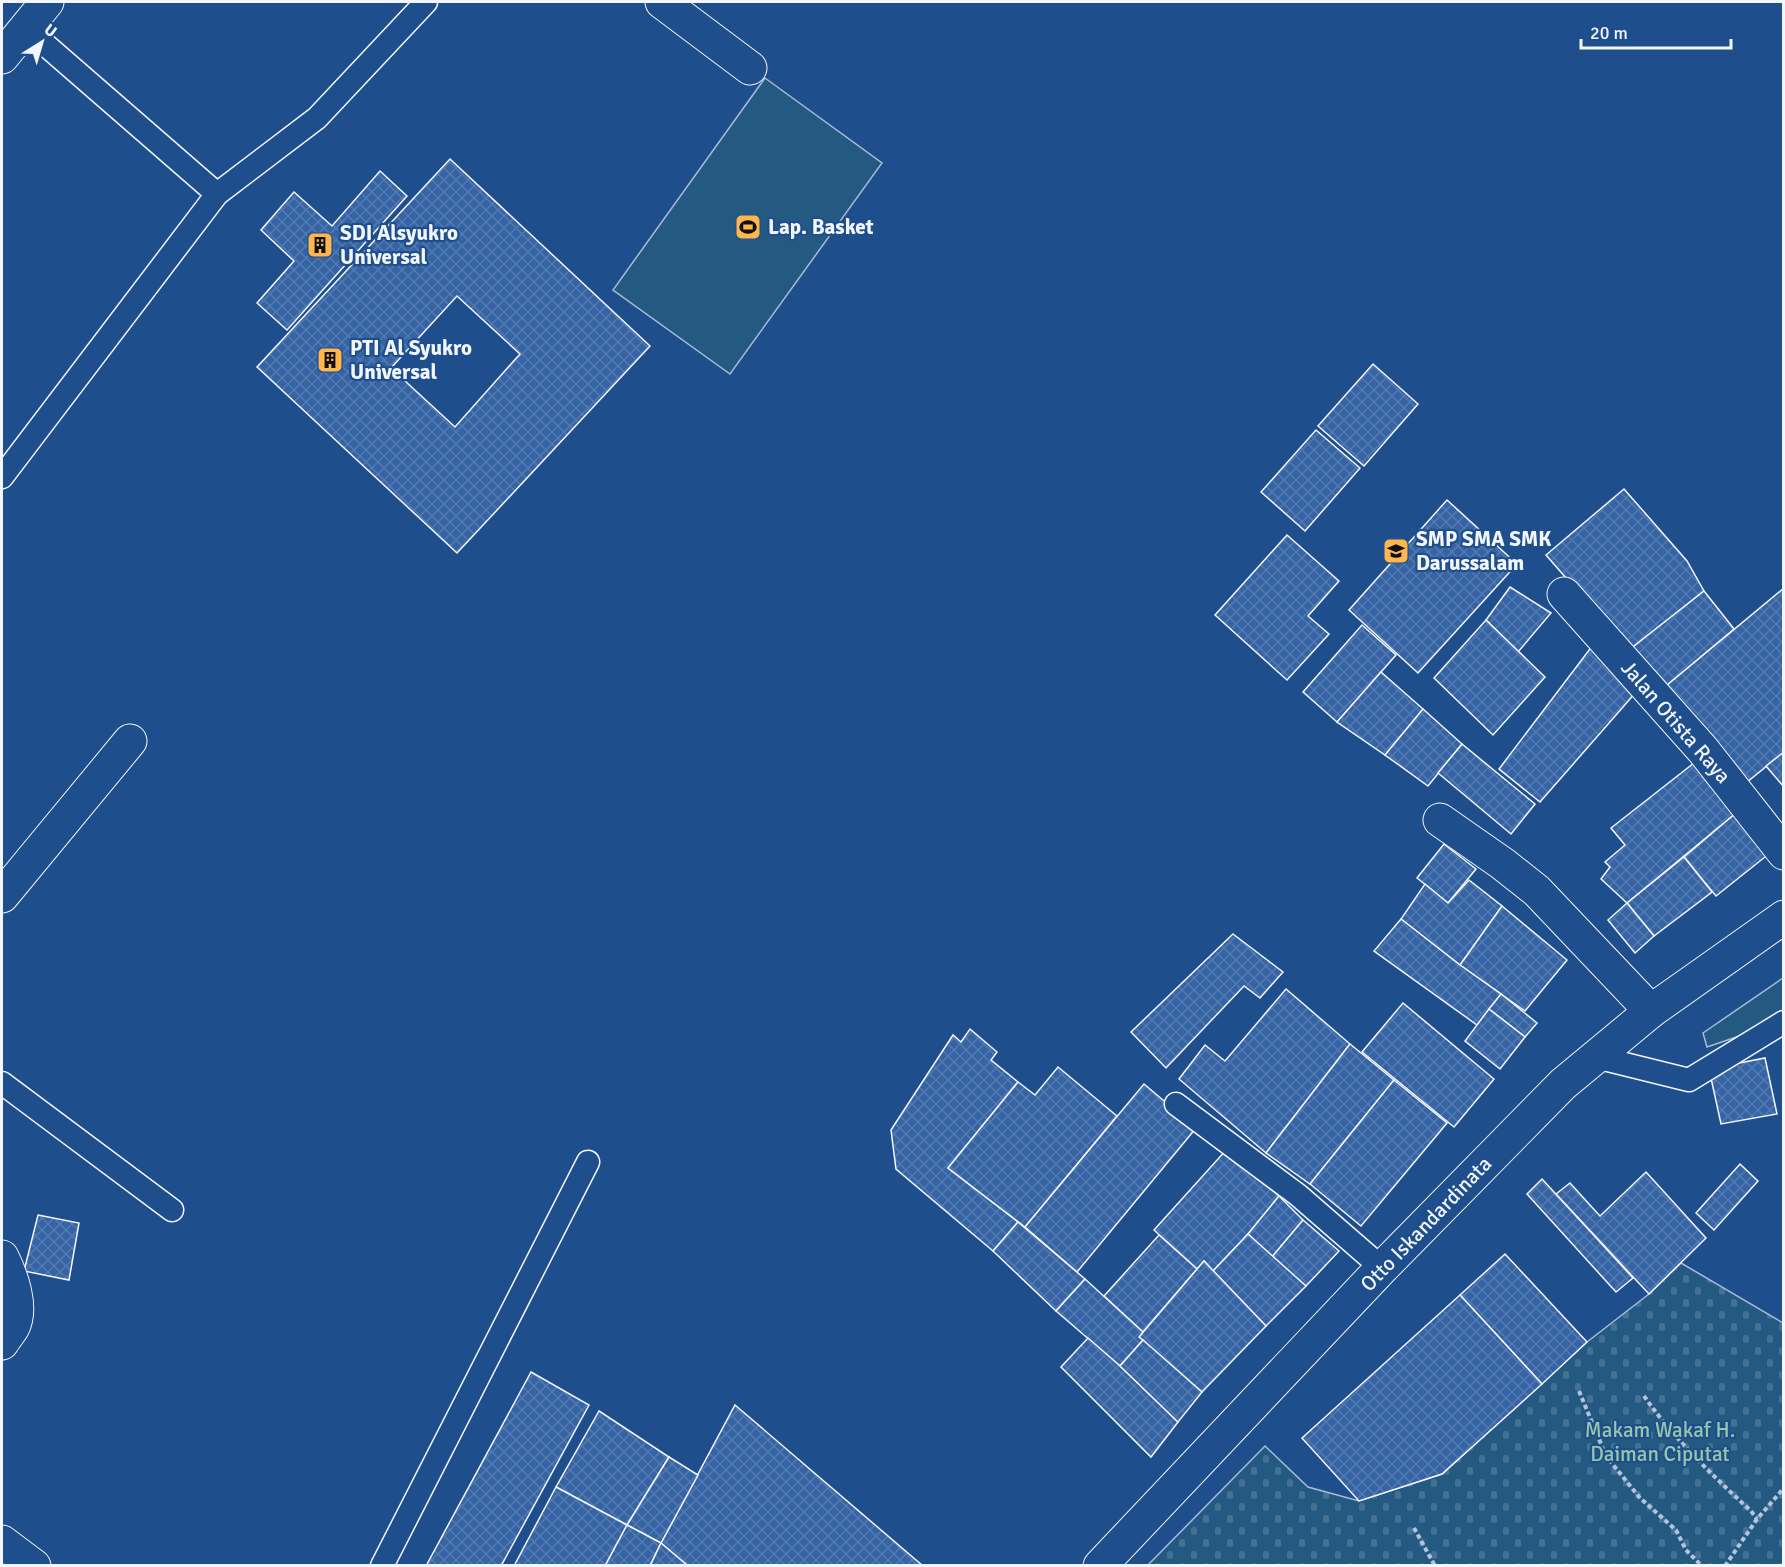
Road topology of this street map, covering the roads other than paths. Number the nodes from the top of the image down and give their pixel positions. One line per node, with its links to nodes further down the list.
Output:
1 (47, 2): 4 (main road)
2 (426, 2): 7 (lane)
3 (662, 2): 6 (main road)
4 (25, 27): 5 (main road); 7 (lane)
5 (2, 57)
6 (750, 68)
7 (217, 194): 8 (lane)
8 (2, 477)
9 (1564, 594): 12 (main road, Jalan Otista Raya)
10 (130, 741): 13 (main road)
11 (1440, 820): 15 (main road)
12 (1784, 853)
13 (2, 896)
14 (1784, 916): 15 (main road, Otto Iskandardinata)
15 (1651, 1011): 17 (main road, Otto Iskandardinata)
16 (1784, 1022): 17 (lane)
17 (1596, 1057): 23 (main road, Otto Iskandardinata)
18 (2, 1083): 21 (lane)
19 (1176, 1104): 23 (lane)
20 (588, 1162): 27 (lane)
21 (172, 1210)
22 (2, 1257): 24 (main road)
23 (1382, 1268): 28 (main road, Otto Iskandardinata)
24 (2, 1343)
25 (2, 1542): 26 (main road)
26 (34, 1566)
27 (382, 1566)
28 (1100, 1566)

